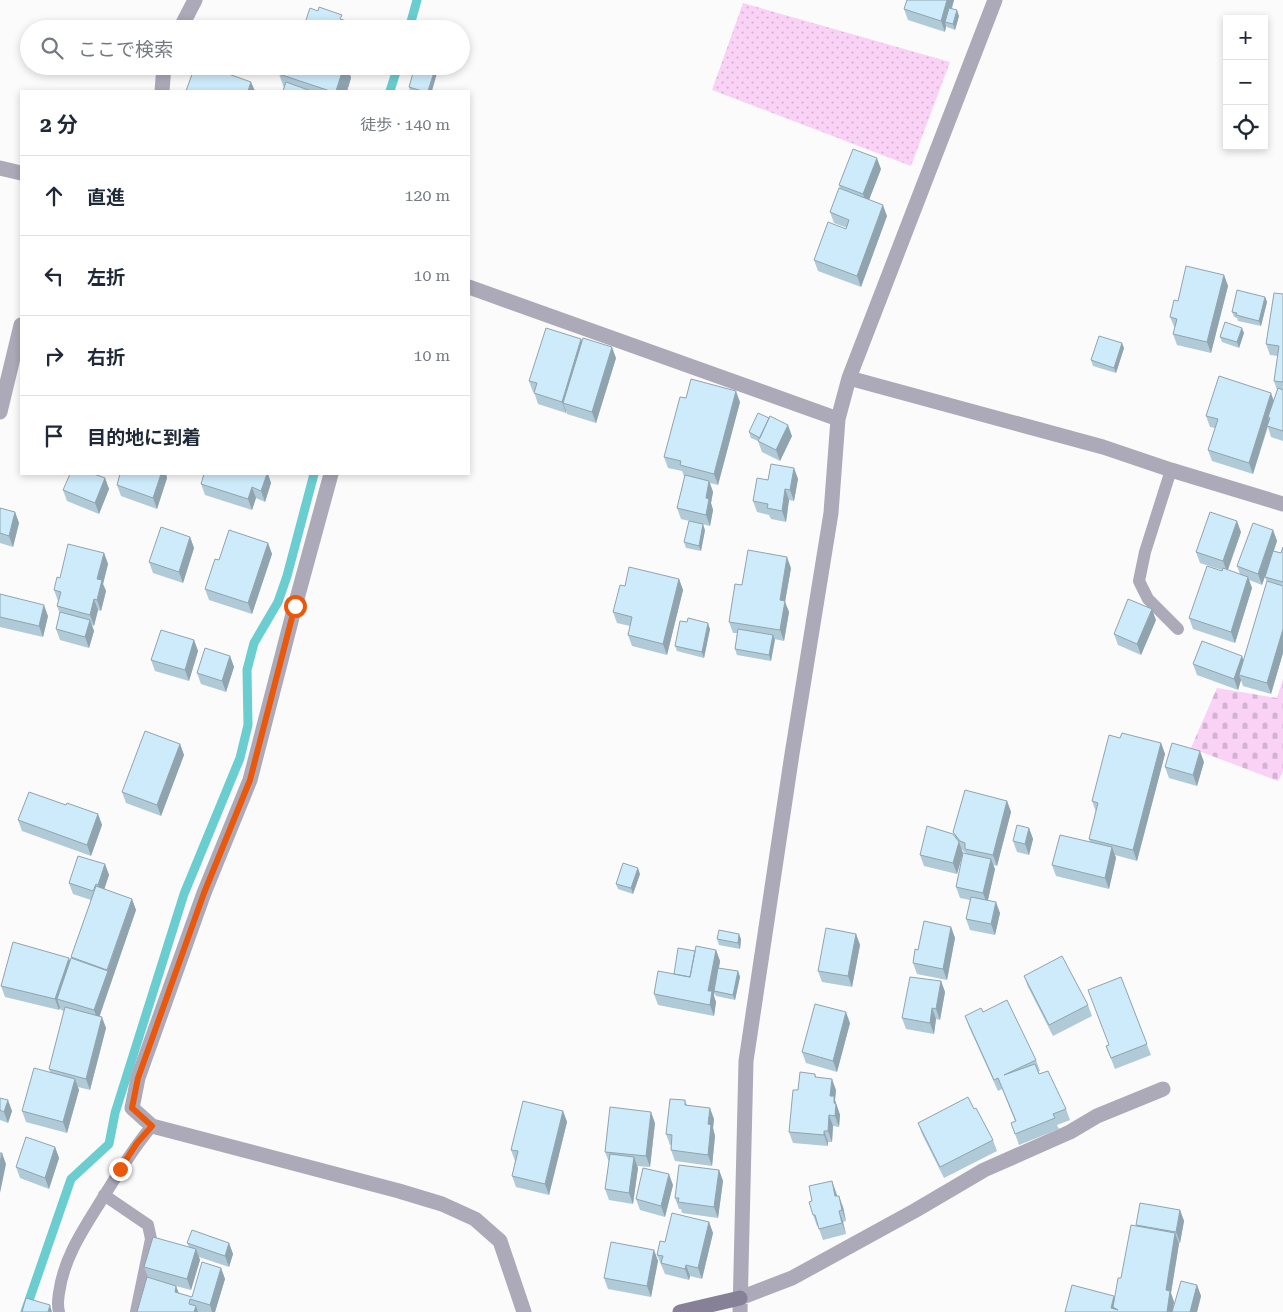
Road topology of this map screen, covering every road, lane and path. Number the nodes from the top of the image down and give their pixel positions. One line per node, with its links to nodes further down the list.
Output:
1 (195, 0): 3 (street)
2 (995, 0): 10 (street)
3 (185, 20)
4 (163, 75): 5 (street)
5 (162, 90)
6 (0, 168): 7 (street)
7 (20, 172)
8 (470, 287): 12 (street)
9 (20, 329): 11 (street)
10 (849, 378): 12 (street); 13 (street)
11 (0, 412)
12 (838, 419): 20 (street)
13 (1171, 470): 15 (street); 16 (lane)
14 (331, 475): 18 (street)
15 (1283, 504)
16 (1178, 629)
17 (1163, 1089): 20 (street)
18 (152, 1126): 19 (lane); 23 (street)
19 (104, 1195): 21 (lane); 22 (lane)
20 (740, 1305): 24 (street)
21 (59, 1312)
22 (136, 1312)
23 (524, 1312)
24 (680, 1312)

